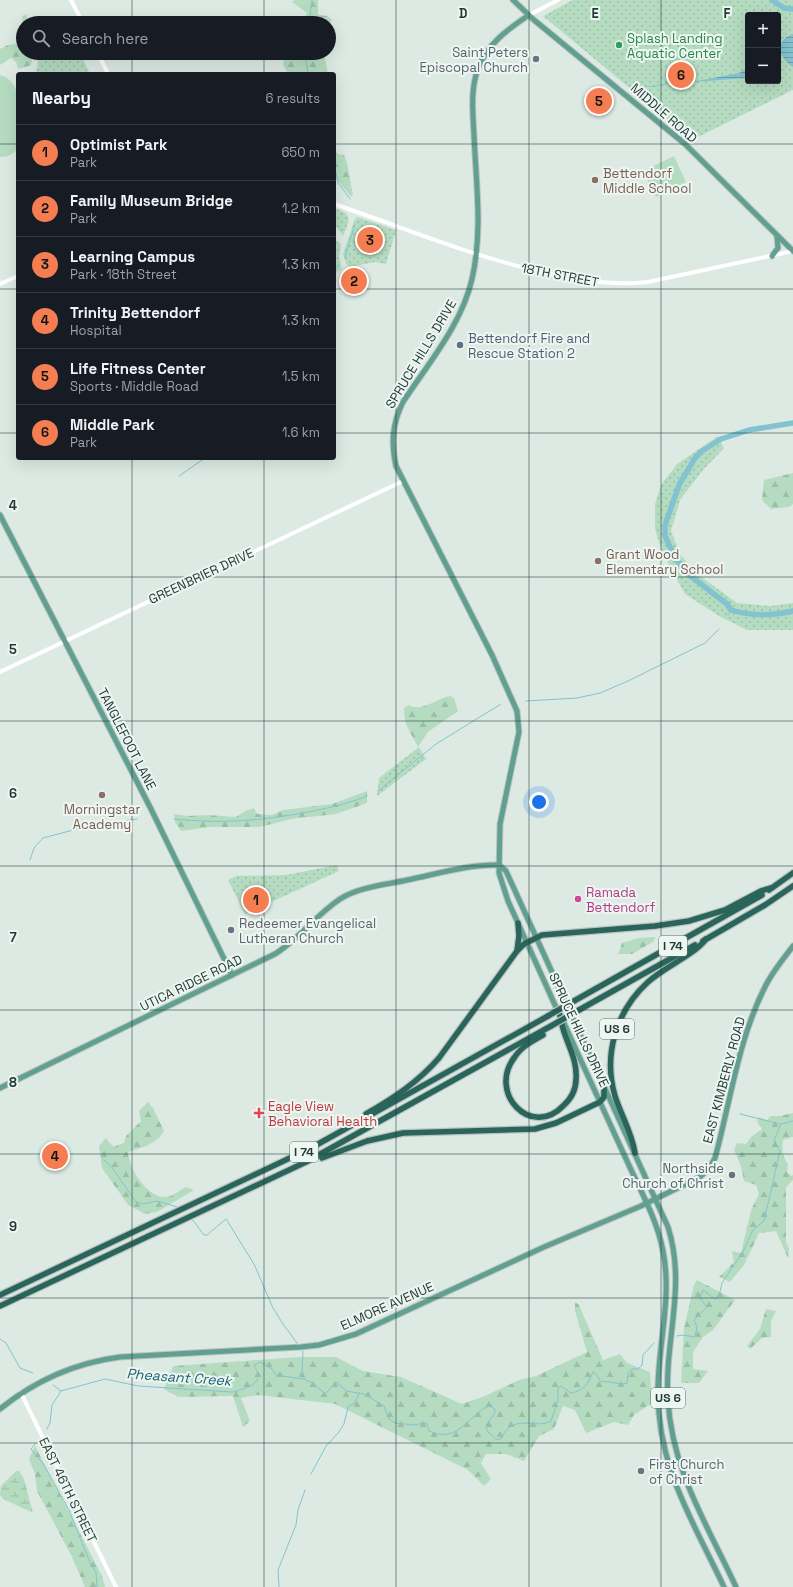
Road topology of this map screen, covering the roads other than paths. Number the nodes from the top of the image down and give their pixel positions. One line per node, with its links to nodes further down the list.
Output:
1 (71, 0): 5 (street)
2 (513, 0): 4 (main road, MIDDLE ROAD)
3 (558, 0): 4 (street)
4 (529, 15): 9 (main road, MIDDLE ROAD); 11 (main road, SPRUCE HILLS DRIVE)
5 (79, 16)
6 (101, 60): 7 (street)
7 (107, 72)
8 (336, 205): 11 (street, 18TH STREET)
9 (777, 236): 10 (main road, MIDDLE ROAD); 12 (main road)
10 (793, 251): 12 (street, 18TH STREET)
11 (477, 255): 12 (street, 18TH STREET); 15 (main road, SPRUCE HILLS DRIVE)
12 (772, 256)
13 (16, 277): 14 (street)
14 (0, 284)
15 (403, 481): 17 (street, GREENBRIER DRIVE); 19 (main road, SPRUCE HILLS DRIVE)
16 (0, 515): 17 (main road, TANGLEFOOT LANE)
17 (64, 641): 18 (street, GREENBRIER DRIVE); 29 (main road, TANGLEFOOT LANE)
18 (0, 672)
19 (499, 865): 23 (main road, SPRUCE HILLS DRIVE); 24 (main road, SPRUCE HILLS DRIVE); 29 (main road, UTICA RIDGE ROAD)
20 (793, 873): 22 (highway, I 74)
21 (793, 886): 25 (highway, I 74)
22 (771, 888): 24 (highway); 35 (highway, I 74, bridge)
23 (518, 924): 26 (main road, SPRUCE HILLS DRIVE); 28 (highway)
24 (536, 938): 26 (highway); 32 (main road, SPRUCE HILLS DRIVE)
25 (706, 939): 30 (highway, I 74, bridge); 36 (highway, US 6)
26 (527, 943): 28 (highway); 30 (main road, SPRUCE HILLS DRIVE / US 6)
27 (793, 946): 38 (main road, EAST KIMBERLY ROAD)
28 (517, 951): 35 (highway)
29 (232, 975): 33 (main road, UTICA RIDGE ROAD)
30 (562, 1017): 31 (highway, I 74, bridge); 31 (highway); 34 (main road, SPRUCE HILLS DRIVE / US 6)
31 (552, 1027): 37 (highway, I 74)
32 (604, 1086): 34 (highway); 36 (main road, SPRUCE HILLS DRIVE)
33 (0, 1088)
34 (600, 1102): 37 (highway); 40 (main road, SPRUCE HILLS DRIVE / US 6)
35 (350, 1127): 41 (highway, I 74)
36 (635, 1153): 39 (main road, SPRUCE HILLS DRIVE / US 6)
37 (306, 1162): 42 (highway, I 74)
38 (700, 1177): 39 (main road, ELMORE AVENUE)
39 (656, 1198): 40 (main road, ELMORE AVENUE); 47 (main road, US 6)
40 (646, 1203): 43 (main road, ELMORE AVENUE); 46 (main road, US 6)
41 (0, 1295)
42 (0, 1306)
43 (21, 1393): 44 (main road, ELMORE AVENUE); 45 (street, EAST 46TH STREET)
44 (0, 1409)
45 (116, 1587)
46 (724, 1587)
47 (736, 1587)

